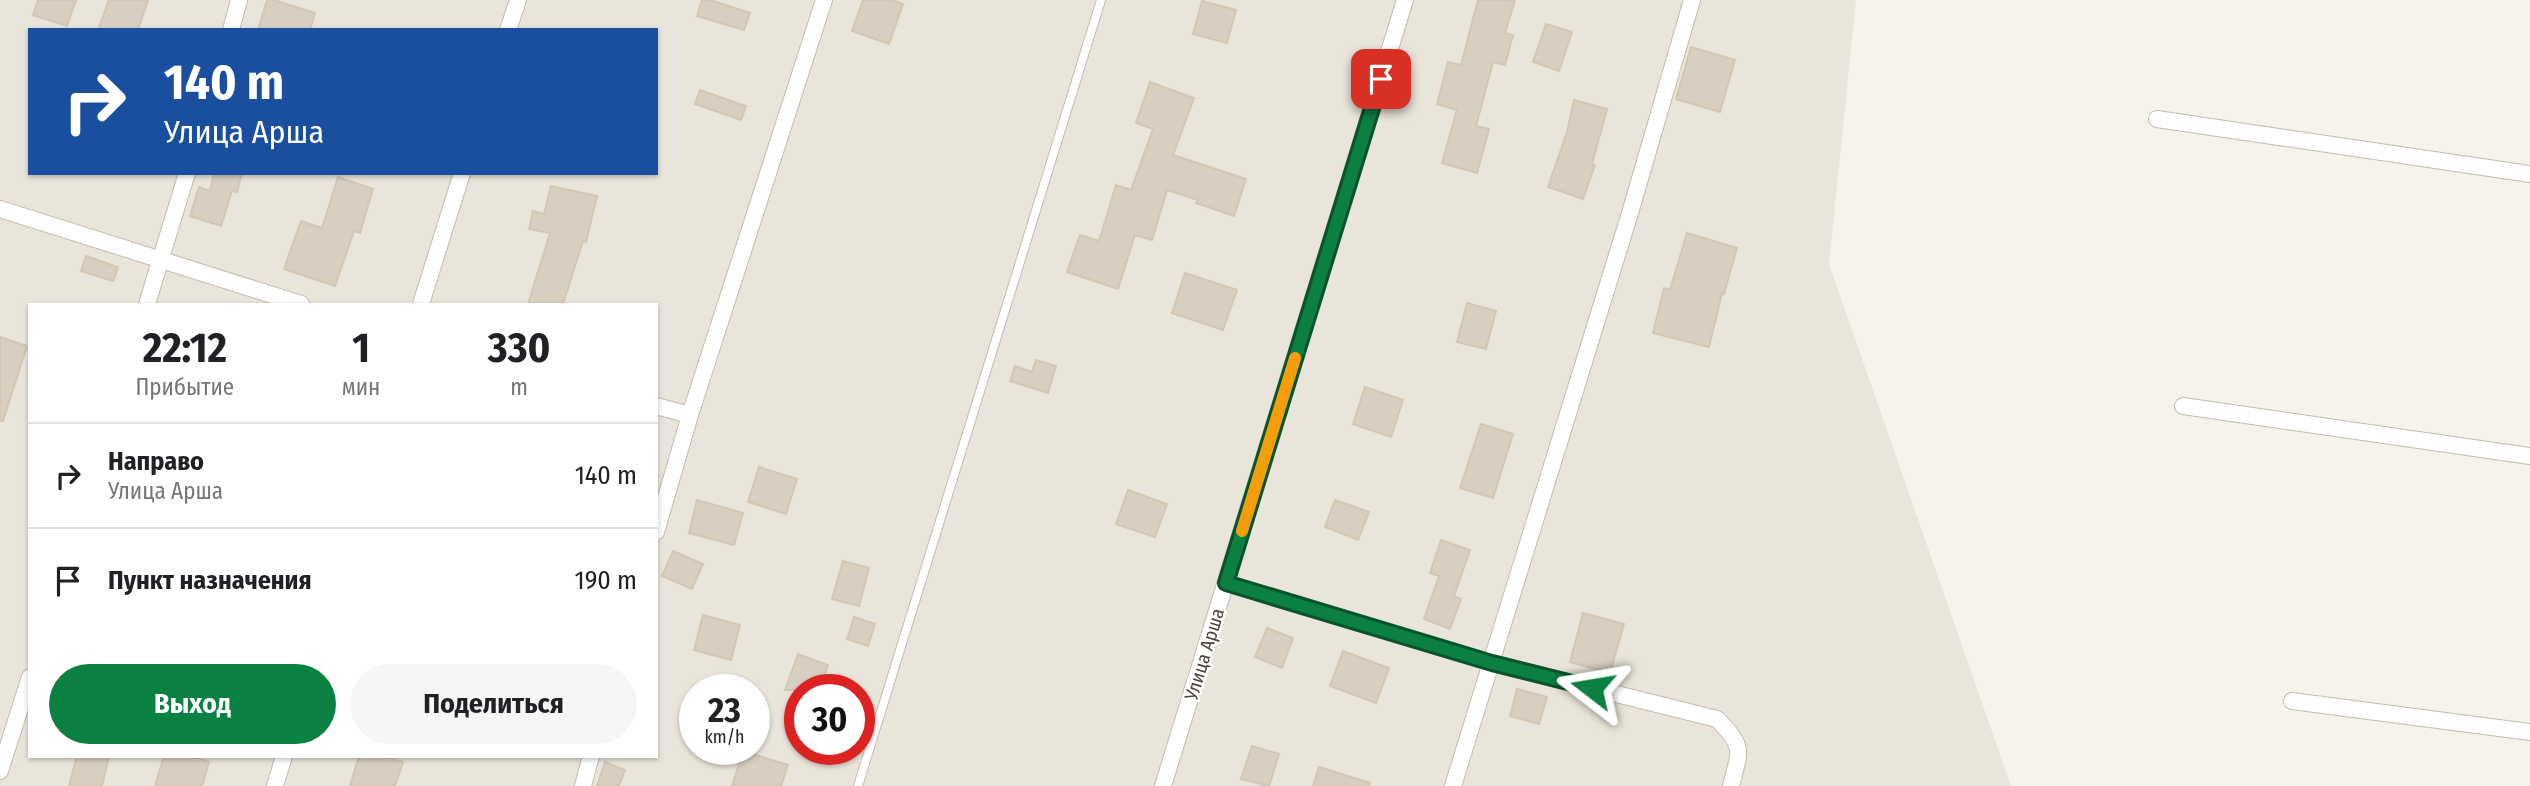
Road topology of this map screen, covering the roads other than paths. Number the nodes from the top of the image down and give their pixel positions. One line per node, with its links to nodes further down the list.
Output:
1 (240, 0): 7 (street)
2 (518, 0): 8 (street)
3 (824, 0): 20 (street)
4 (1101, 0): 33 (lane)
5 (1405, 0): 23 (street, Улица Арша)
6 (1692, 0): 24 (street)
7 (232, 28)
8 (509, 28)
9 (2157, 119): 10 (street)
10 (2530, 174)
11 (186, 175): 14 (street)
12 (462, 175): 17 (street)
13 (0, 209): 14 (street)
14 (161, 260): 15 (street); 16 (street)
15 (147, 303)
16 (299, 303)
17 (421, 303)
18 (2183, 406): 21 (street)
19 (658, 407): 20 (street)
20 (690, 415): 22 (street)
21 (2530, 456)
22 (658, 525)
23 (1226, 583): 24 (street); 34 (street, Улица Арша)
24 (1492, 663): 35 (street); 36 (street)
25 (28, 683): 30 (street)
26 (2292, 701): 27 (street)
27 (2530, 732)
28 (283, 758): 31 (street)
29 (590, 758): 32 (street)
30 (0, 771)
31 (275, 786)
32 (583, 786)
33 (858, 786)
34 (1163, 786)
35 (1453, 786)
36 (1731, 786)

